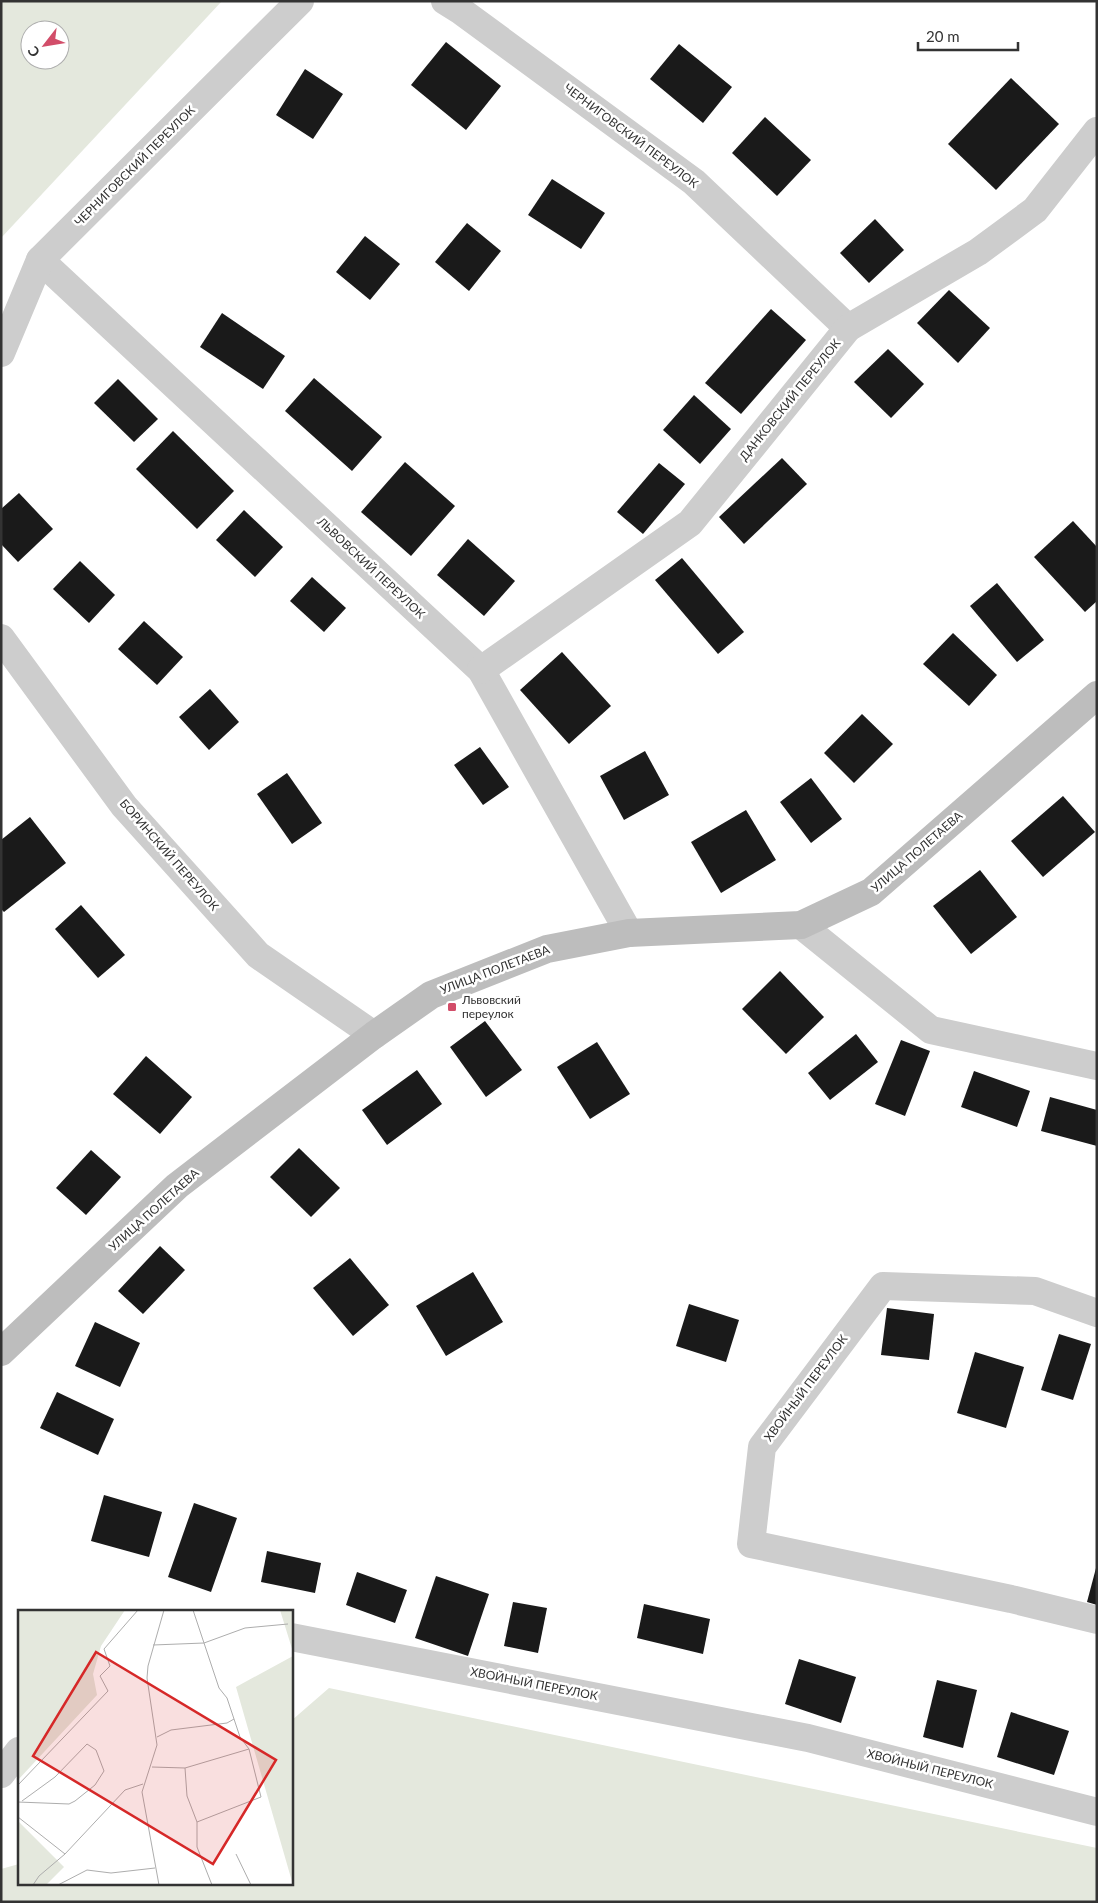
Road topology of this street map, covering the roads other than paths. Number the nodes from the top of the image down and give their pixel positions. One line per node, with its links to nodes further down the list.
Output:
1 (300, 1): 4 (street, ЧЕРНИГОВСКИЙ ПЕРЕУЛОК)
2 (445, 1): 5 (street, ЧЕРНИГОВСКИЙ ПЕРЕУЛОК)
3 (1097, 131): 5 (street, ДАНКОВСКИЙ ПЕРЕУЛОК)
4 (40, 260): 6 (street, ЧЕРНИГОВСКИЙ ПЕРЕУЛОК); 8 (street, ЛЬВОВСКИЙ ПЕРЕУЛОК)
5 (848, 328): 8 (street, ДАНКОВСКИЙ ПЕРЕУЛОК)
6 (1, 353)
7 (1, 638): 12 (street, БОРИНСКИЙ ПЕРЕУЛОК)
8 (481, 670): 11 (street, ЛЬВОВСКИЙ ПЕРЕУЛОК)
9 (1097, 695): 10 (street, УЛИЦА ПОЛЕТАЕВА)
10 (802, 925): 11 (street, УЛИЦА ПОЛЕТАЕВА); 13 (street)
11 (629, 933): 12 (street, УЛИЦА ПОЛЕТАЕВА)
12 (374, 1035): 15 (street, УЛИЦА ПОЛЕТАЕВА)
13 (1097, 1066)
14 (1097, 1313): 16 (street, ХВОЙНЫЙ ПЕРЕУЛОК)
15 (1, 1352)
16 (1097, 1620)
17 (292, 1637): 20 (street, ХВОЙНЫЙ ПЕРЕУЛОК)
18 (18, 1752): 19 (street)
19 (1, 1774)
20 (1097, 1812)

